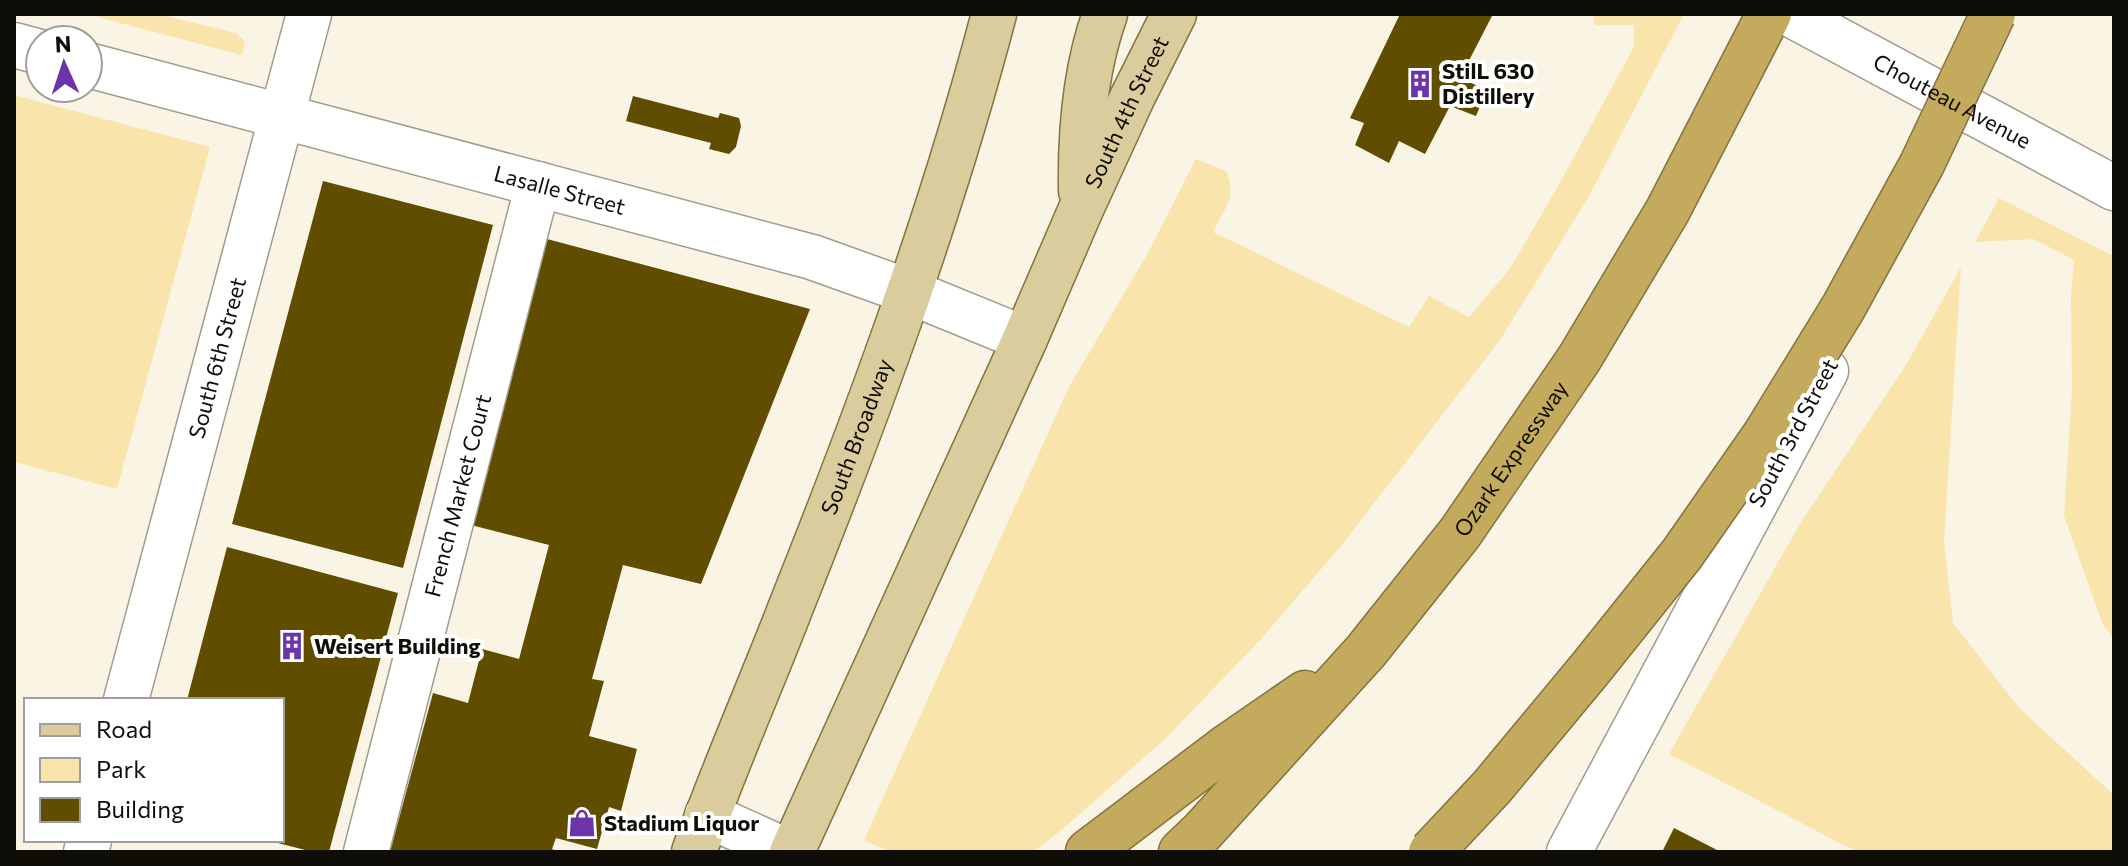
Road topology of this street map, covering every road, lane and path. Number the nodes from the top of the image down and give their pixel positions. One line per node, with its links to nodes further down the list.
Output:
1 (309, 14): 11 (street, South 6th Street)
2 (994, 14): 15 (main road, South Broadway)
3 (1105, 14): 14 (main road)
4 (1174, 14): 14 (main road, South 4th Street)
5 (1769, 14): 17 (highway, Ozark Expressway)
6 (1790, 14): 10 (street, Chouteau Avenue)
7 (1993, 14): 24 (highway, bridge)
8 (2015, 14): 10 (street, South 3rd Street)
9 (104, 69): 11 (street, Lasalle Street)
10 (1966, 110): 13 (street, Chouteau Avenue); 25 (street, South 3rd Street)
11 (282, 116): 12 (street, Lasalle Street); 18 (street, South 6th Street)
12 (538, 184): 15 (street, Lasalle Street); 20 (street, French Market Court)
13 (2114, 188)
14 (1081, 209): 16 (main road)
15 (910, 292): 16 (street, Lasalle Street); 19 (main road, South Broadway)
16 (1025, 339): 21 (main road)
17 (1366, 651): 22 (highway); 23 (highway, Ozark Expressway)
18 (127, 698)
19 (701, 833): 21 (street)
20 (366, 852)
21 (790, 852)
22 (1088, 852)
23 (1181, 852)
24 (1431, 852)
25 (1569, 852)

